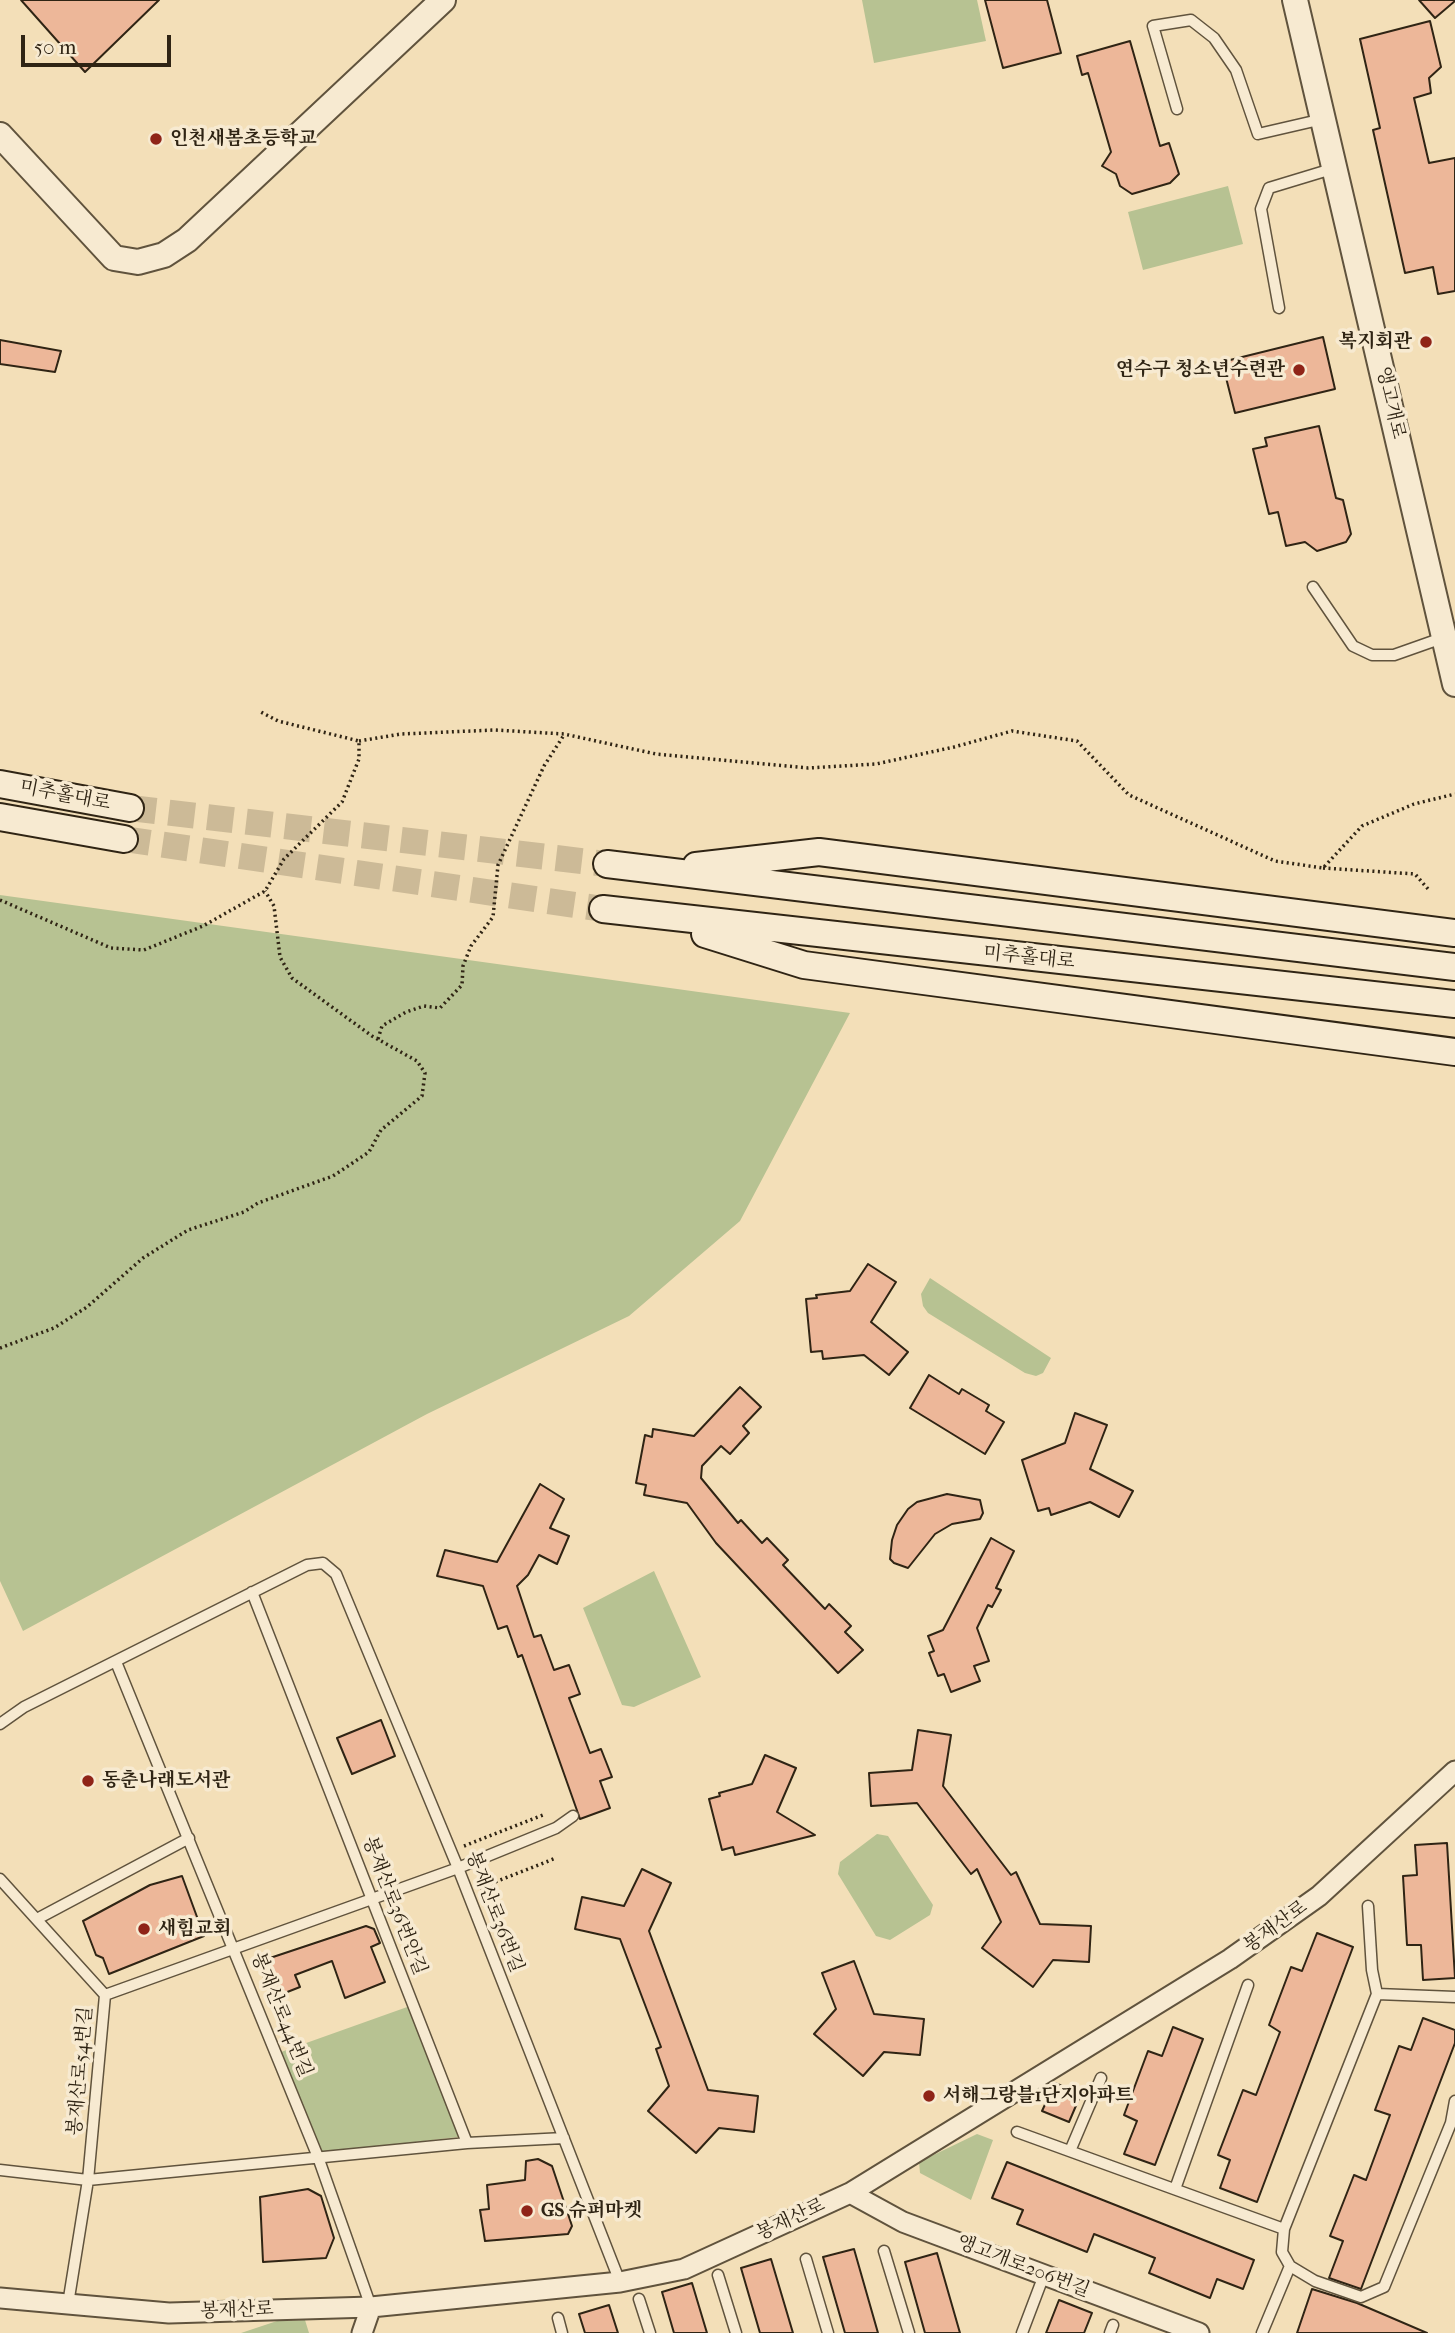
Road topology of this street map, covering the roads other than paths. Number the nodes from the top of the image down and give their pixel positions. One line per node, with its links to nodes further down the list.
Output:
1 (443, 0): 5 (street)
2 (1295, 0): 4 (street, 앵고개로)
3 (1177, 109): 4 (lane)
4 (1323, 119): 6 (street, 앵고개로)
5 (0, 135)
6 (1335, 168): 7 (lane); 9 (street, 앵고개로)
7 (1279, 307)
8 (1313, 587): 9 (lane)
9 (1445, 637): 10 (street, 앵고개로)
10 (1455, 684)
11 (0, 784): 12 (main road, 미추홀대로)
12 (130, 808)
13 (0, 817): 14 (main road, 미추홀대로)
14 (124, 839)
15 (607, 864): 16 (main road)
16 (651, 871): 19 (main road); 20 (main road)
17 (603, 909): 18 (main road, 미추홀대로)
18 (650, 916): 21 (main road, 미추홀대로); 22 (main road)
19 (1455, 933)
20 (1455, 967)
21 (1455, 1004)
22 (1455, 1052)
23 (252, 1592): 24 (lane); 29 (lane, 봉재산로36번길); 31 (lane, 봉재산로36번안길)
24 (116, 1662): 25 (lane); 28 (lane, 봉재산로44번길)
25 (0, 1724)
26 (1455, 1771): 49 (street, 봉재산로)
27 (573, 1816): 29 (lane)
28 (189, 1838): 33 (lane); 34 (lane, 봉재산로44번길)
29 (458, 1868): 31 (lane); 42 (lane, 봉재산로36번길)
30 (0, 1879): 33 (lane, 봉재산로54번길)
31 (372, 1899): 34 (lane); 43 (lane, 봉재산로36번안길)
32 (1367, 1906): 36 (lane)
33 (37, 1919): 37 (lane, 봉재산로54번길)
34 (235, 1948): 37 (lane); 45 (lane, 봉재산로44번길)
35 (1248, 1985): 48 (lane)
36 (1377, 1994): 38 (lane); 50 (lane)
37 (105, 1995): 47 (lane, 봉재산로54번길)
38 (1455, 1997)
39 (1101, 2078): 44 (lane)
40 (1455, 2101): 53 (lane)
41 (1017, 2132): 44 (lane)
42 (564, 2138): 43 (lane); 56 (lane, 봉재산로36번길)
43 (467, 2143): 45 (lane)
44 (1070, 2151): 48 (lane)
45 (318, 2157): 47 (lane); 60 (lane, 봉재산로44번길)
46 (0, 2170): 47 (lane)
47 (88, 2180): 59 (lane, 봉재산로54번길)
48 (1175, 2189): 50 (lane)
49 (850, 2193): 55 (street, 앵고개로206번길); 56 (street, 봉재산로)
50 (1284, 2229): 53 (lane)
51 (884, 2251): 67 (lane)
52 (806, 2259): 66 (lane)
53 (1290, 2266): 70 (lane)
54 (718, 2275): 65 (lane)
55 (1044, 2275): 68 (lane); 69 (street, 앵고개로206번길)
56 (620, 2282): 60 (street, 봉재산로)
57 (0, 2298): 59 (street, 봉재산로)
58 (639, 2299): 64 (lane)
59 (68, 2304): 60 (street, 봉재산로)
60 (371, 2307): 62 (street)
61 (558, 2318): 63 (lane)
62 (362, 2333)
63 (562, 2333)
64 (650, 2333)
65 (736, 2333)
66 (828, 2333)
67 (909, 2333)
68 (1022, 2333)
69 (1199, 2333)
70 (1262, 2333)

